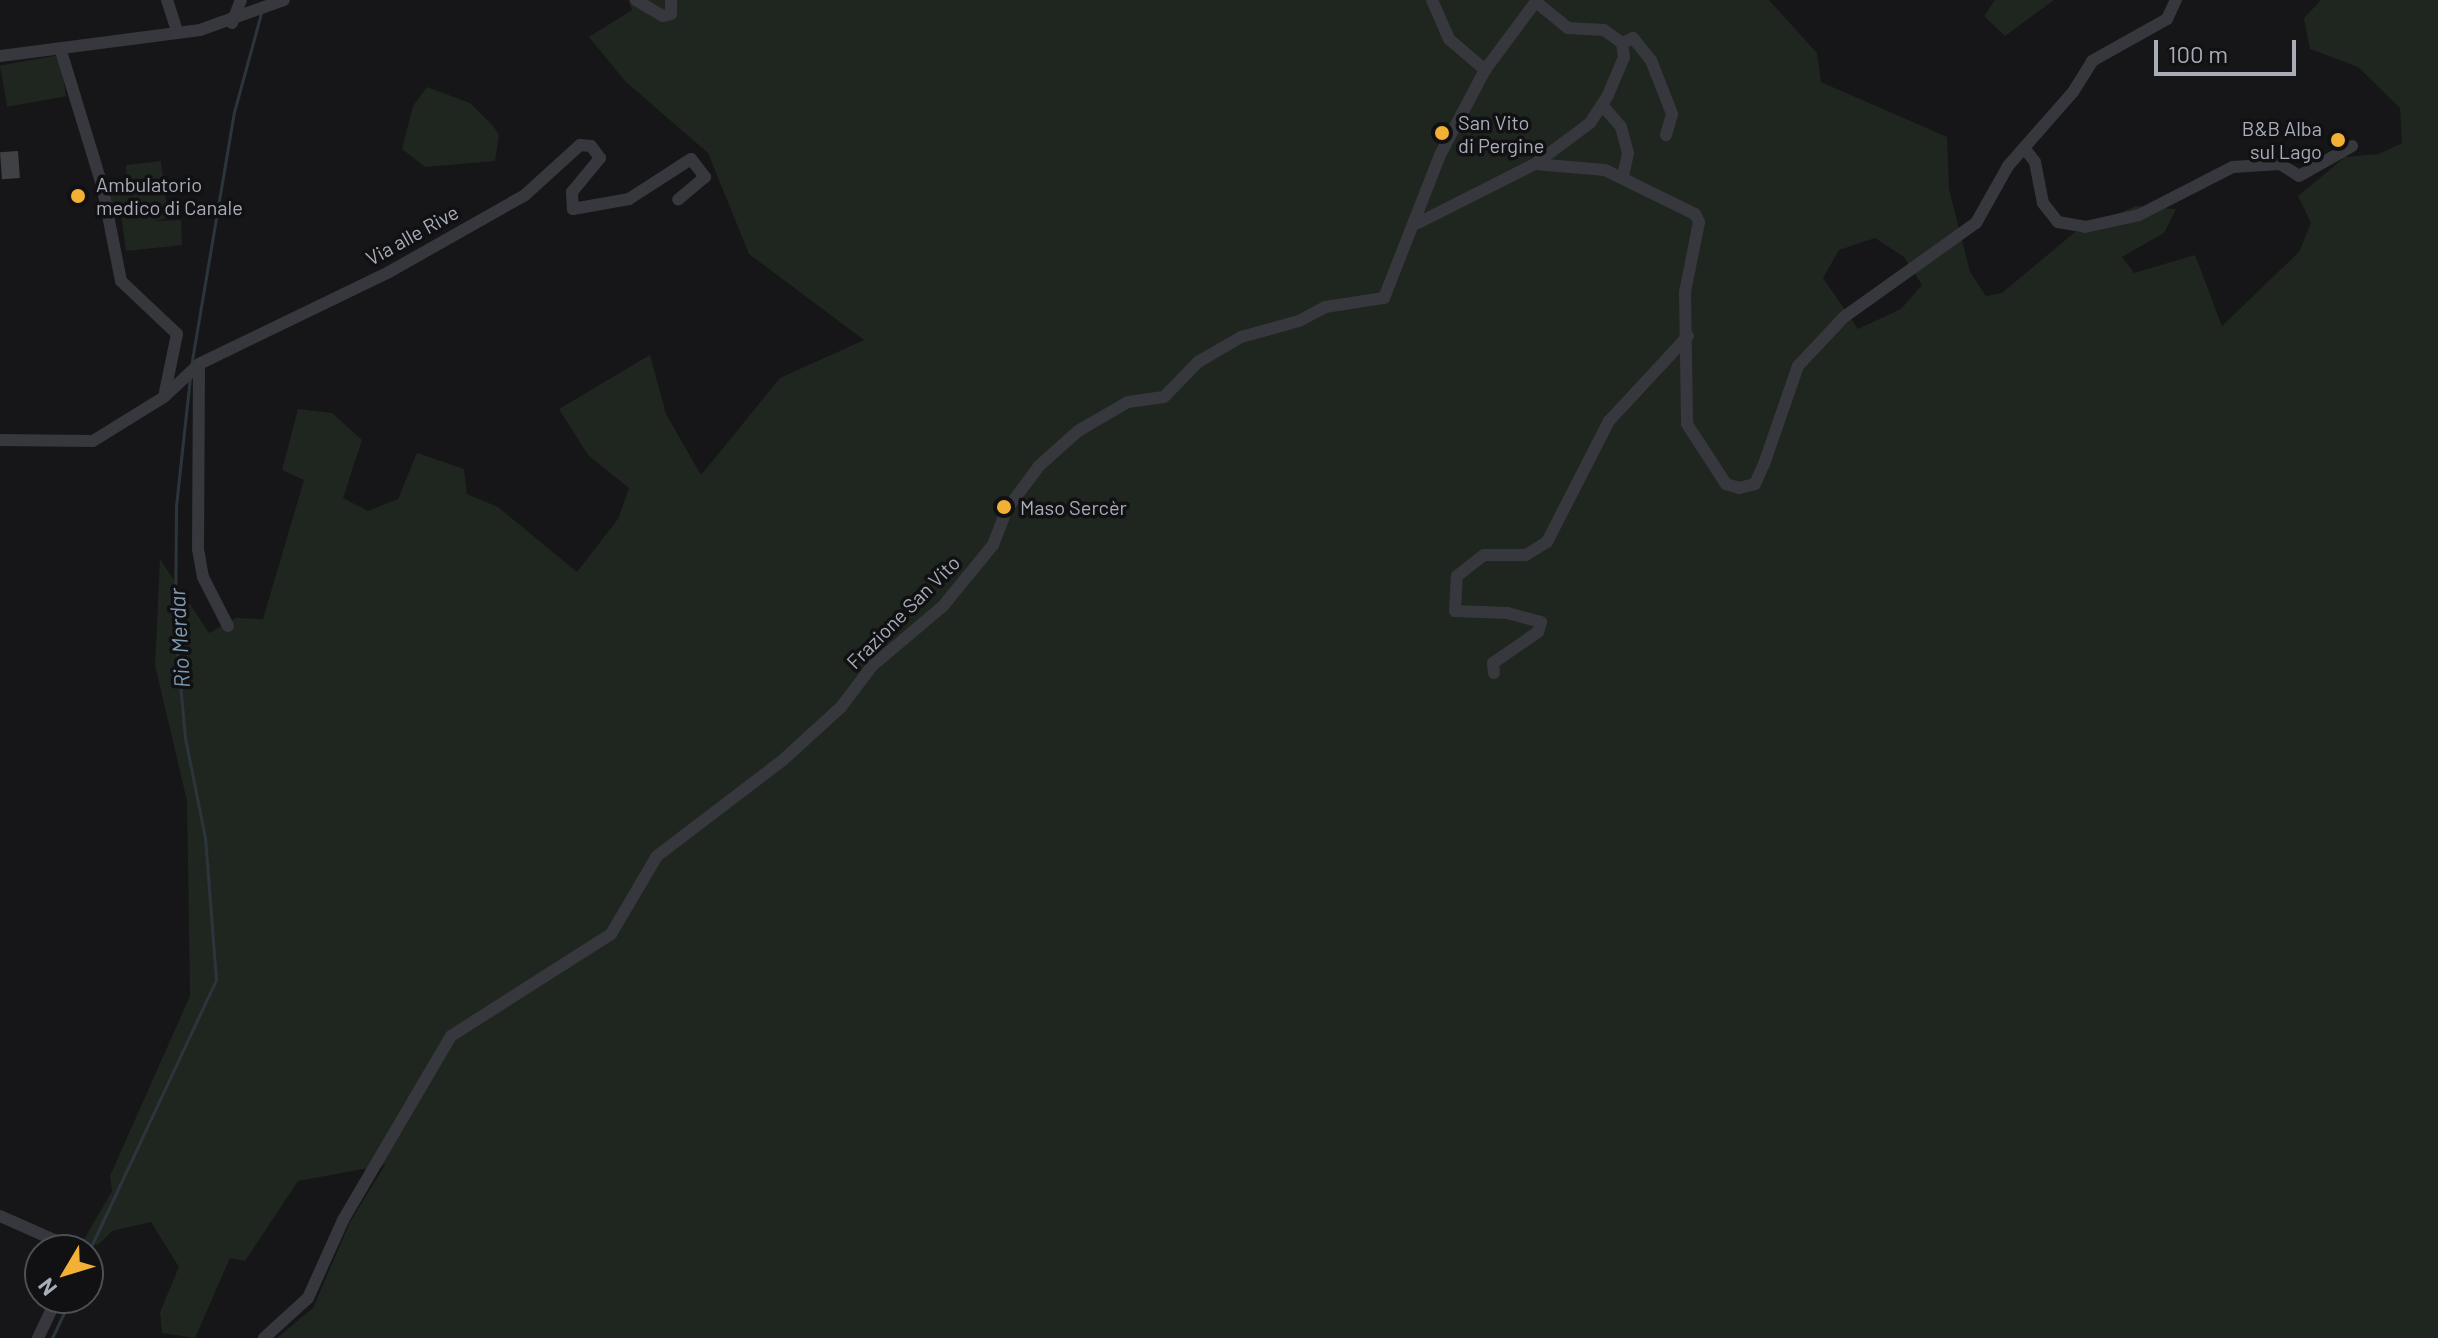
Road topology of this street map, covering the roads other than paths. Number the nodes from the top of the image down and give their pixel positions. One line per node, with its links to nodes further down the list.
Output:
1 (167, 0): 10 (street)
2 (241, 0): 9 (street)
3 (284, 0): 9 (street)
4 (636, 0): 5 (street)
5 (671, 0)
6 (1432, 0): 14 (street)
7 (2176, 0): 18 (street)
8 (1536, 1): 11 (street); 14 (street)
9 (232, 23): 10 (street)
10 (177, 31): 12 (street)
11 (1622, 43): 15 (street); 16 (street)
12 (61, 51): 13 (street); 25 (street)
13 (0, 56)
14 (1485, 70): 22 (street)
15 (1602, 105): 19 (street); 20 (street)
16 (1666, 135)
17 (2352, 146): 18 (street)
18 (2025, 149): 23 (street)
19 (1535, 164): 20 (street); 22 (street)
20 (1623, 176): 23 (street)
21 (678, 200): 24 (street, Via alle Rive)
22 (1415, 229): 33 (street, Frazione San Vito)
23 (1688, 336): 28 (street)
24 (192, 369): 25 (street, Via alle Rive); 27 (street)
25 (164, 397): 26 (street, Via alle Rive)
26 (0, 440)
27 (228, 626)
28 (1494, 673)
29 (0, 1216): 30 (street)
30 (41, 1234)
31 (49, 1314): 32 (street)
32 (38, 1338)
33 (264, 1338)

